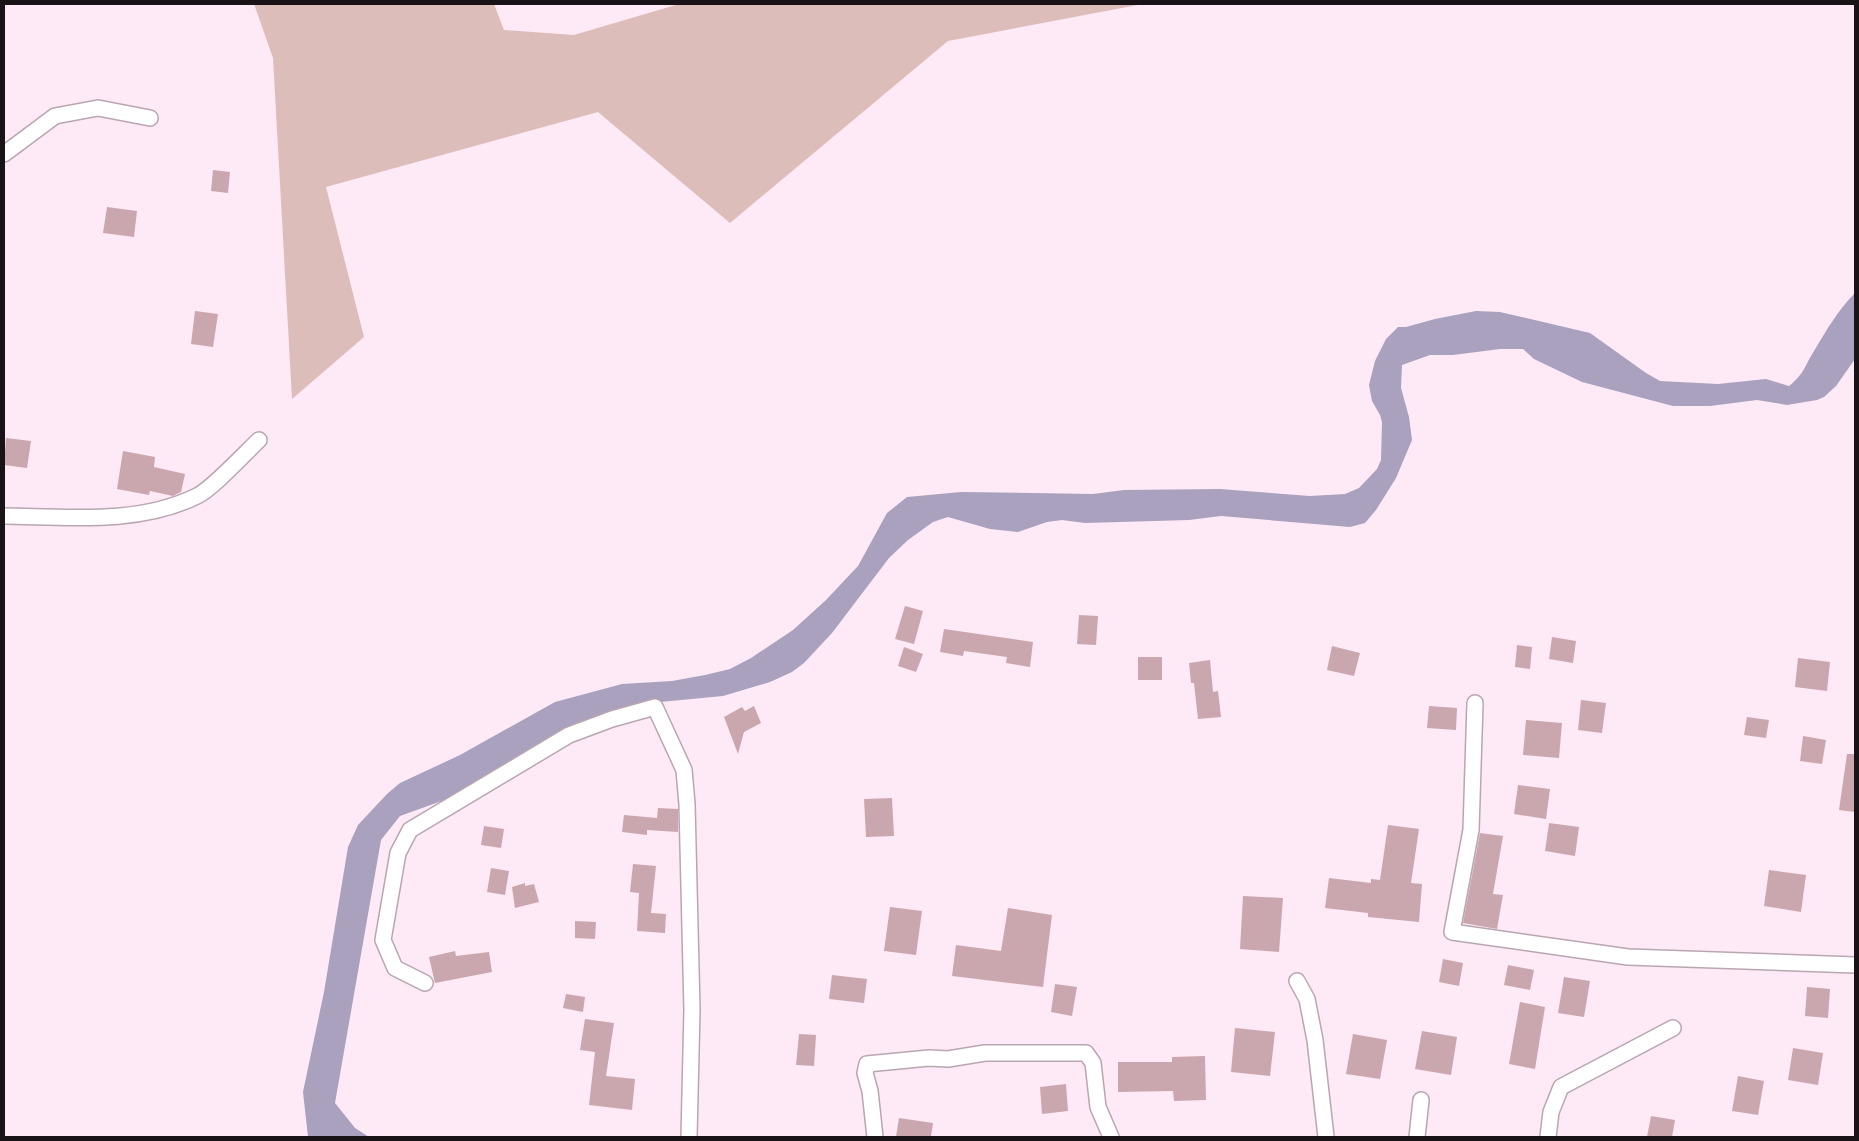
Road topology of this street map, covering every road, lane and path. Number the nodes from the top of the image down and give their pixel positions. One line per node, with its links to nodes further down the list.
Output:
1 (150, 118): 2 (street)
2 (4, 154)
3 (259, 440): 4 (street)
4 (4, 516)
5 (1475, 703): 6 (street)
6 (1855, 965)
7 (1297, 981): 14 (street)
8 (425, 983): 11 (street)
9 (1673, 1028): 16 (street)
10 (1421, 1100): 15 (street)
11 (689, 1137)
12 (875, 1137): 13 (street)
13 (1111, 1137)
14 (1326, 1137)
15 (1417, 1137)
16 (1548, 1137)

